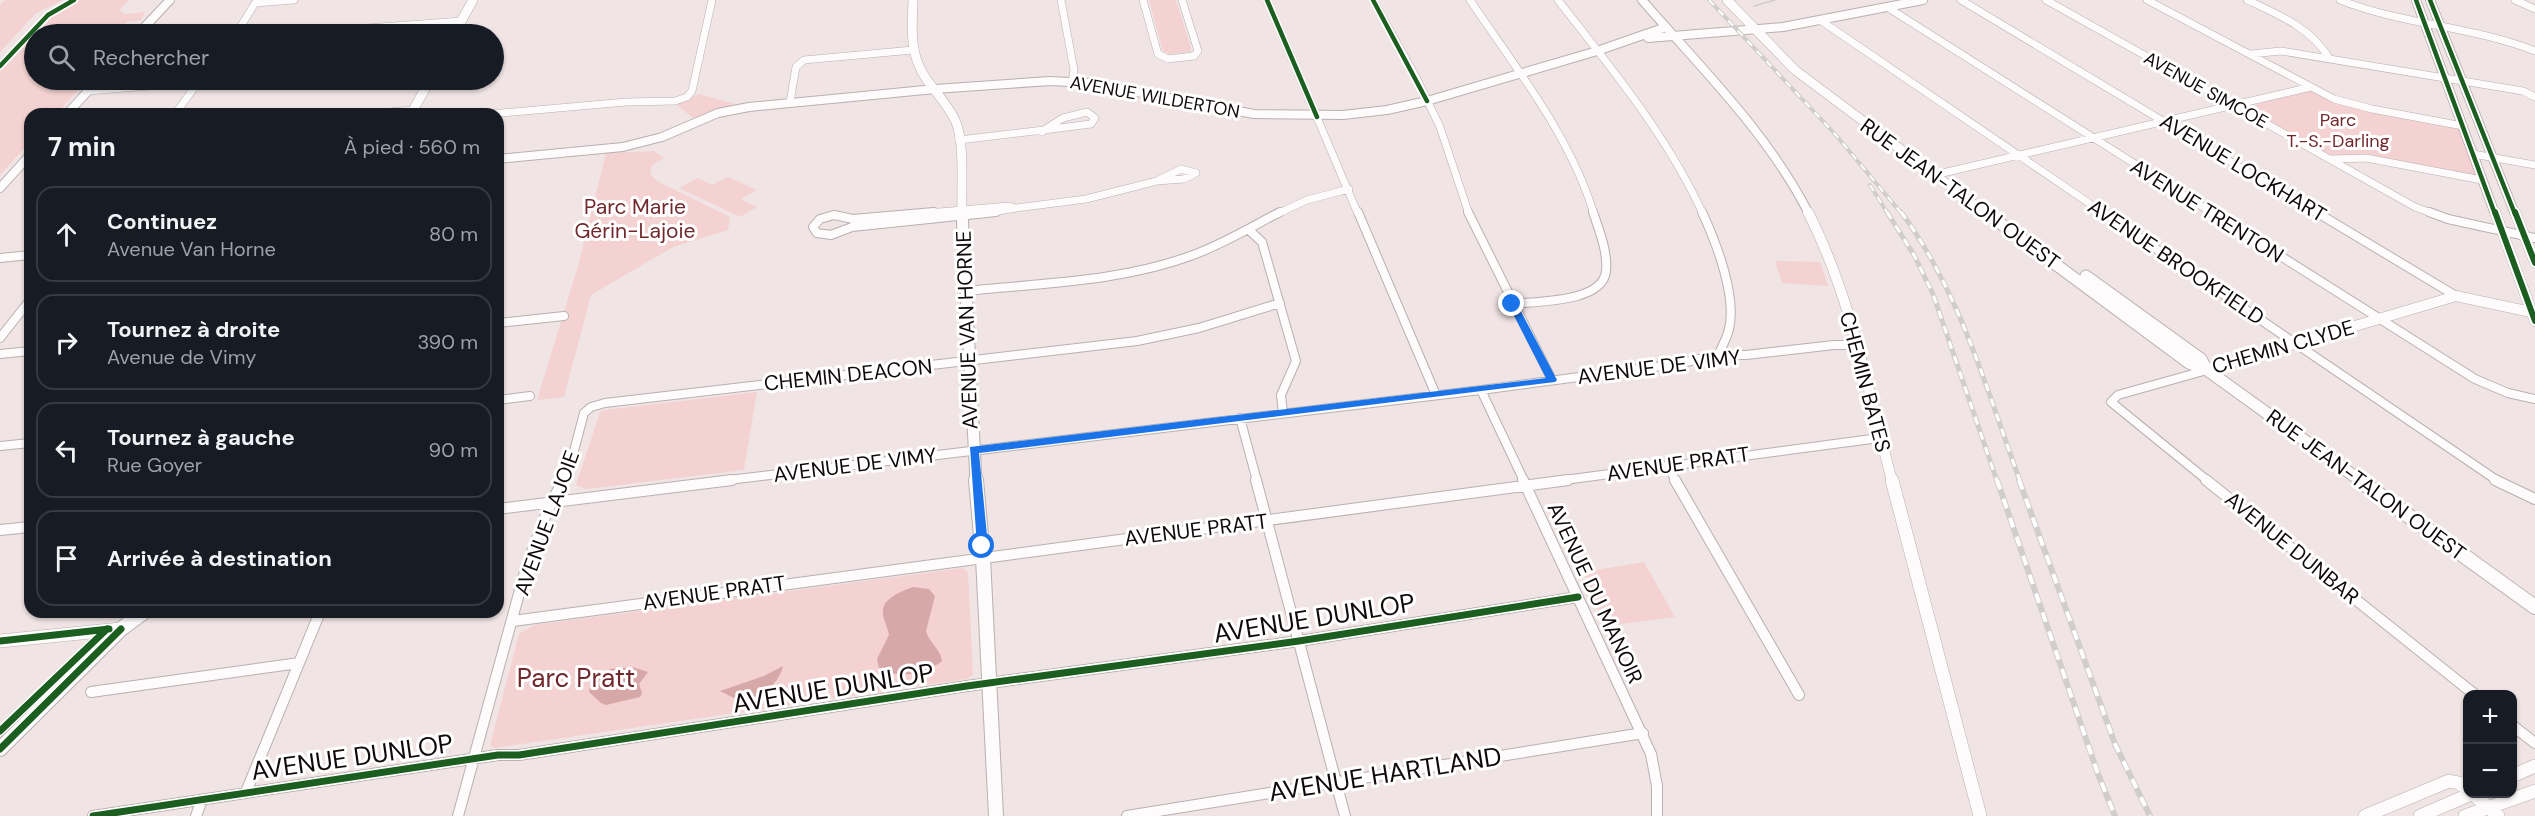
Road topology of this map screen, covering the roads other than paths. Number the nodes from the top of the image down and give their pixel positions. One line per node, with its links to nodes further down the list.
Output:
1 (170, 0): 31 (street)
2 (294, 0): 25 (street)
3 (473, 0): 29 (main road)
4 (712, 0): 63 (street)
5 (913, 0): 39 (main road, AVENUE VAN HORNE)
6 (1061, 0): 47 (street)
7 (1143, 0): 8 (street)
8 (1182, 0)
9 (1267, 0): 64 (street)
10 (1373, 0): 57 (street)
11 (1470, 0): 44 (street)
12 (1558, 0): 40 (street)
13 (1642, 0): 37 (street, CHEMIN BATES)
14 (1727, 0): 36 (main road, RUE JEAN-TALON OUEST)
15 (1738, 0): 36 (main road, RUE JEAN-TALON OUEST)
16 (1923, 0): 26 (street, AVENUE WILDERTON)
17 (1961, 0): 65 (street, AVENUE LOCKHART)
18 (2046, 0): 59 (street, AVENUE SIMCOE)
19 (2146, 0): 42 (street)
20 (2247, 0): 43 (street)
21 (2340, 0): 30 (street)
22 (2416, 0): 30 (street)
23 (2430, 0): 35 (street)
24 (2515, 0): 27 (street)
25 (256, 2): 32 (street)
26 (1887, 7): 28 (street, AVENUE WILDERTON); 68 (street, AVENUE TRENTON)
27 (2535, 9)
28 (1820, 20): 36 (street, AVENUE WILDERTON); 71 (street, AVENUE BROOKFIELD)
29 (462, 21): 33 (street); 34 (main road)
30 (2424, 22): 35 (street); 45 (street)
31 (147, 24)
32 (242, 24)
33 (421, 24)
34 (460, 24)
35 (2440, 25): 41 (street); 46 (street)
36 (1760, 28): 37 (street, AVENUE WILDERTON); 77 (main road, RUE JEAN-TALON OUEST)
37 (1671, 32): 38 (street, AVENUE WILDERTON); 38 (street, AVENUE WILDERTON); 101 (street, CHEMIN BATES)
38 (1630, 40): 40 (street, AVENUE WILDERTON)
39 (913, 50): 50 (main road, AVENUE VAN HORNE); 58 (street)
40 (1597, 51): 44 (street, AVENUE WILDERTON); 104 (street)
41 (2535, 51)
42 (2251, 54): 43 (street); 48 (street)
43 (2329, 58): 45 (street)
44 (1518, 74): 57 (street, AVENUE WILDERTON); 93 (street)
45 (2444, 78): 46 (street); 66 (street)
46 (2462, 81): 55 (street); 73 (street)
47 (1072, 82): 50 (street, AVENUE WILDERTON); 64 (street, AVENUE WILDERTON)
48 (2311, 87): 59 (street); 66 (street)
49 (2535, 88): 55 (street)
50 (935, 89): 58 (street, AVENUE WILDERTON); 69 (main road, AVENUE VAN HORNE)
51 (98, 90): 54 (street)
52 (193, 90): 61 (street)
53 (424, 90): 62 (main road)
54 (88, 91): 60 (street)
55 (2523, 92): 56 (street)
56 (2535, 97)
57 (1427, 101): 64 (street, AVENUE WILDERTON); 93 (street)
58 (790, 102): 72 (street, AVENUE WILDERTON)
59 (2232, 104): 65 (street); 74 (street, AVENUE SIMCOE)
60 (72, 108)
61 (179, 108)
62 (414, 108)
63 (504, 113)
64 (1317, 117): 81 (street)
65 (2163, 120): 68 (street); 91 (street, AVENUE LOCKHART)
66 (2463, 126): 70 (street)
67 (1042, 132): 67 (street); 69 (street)
68 (2091, 137): 71 (street); 97 (street, AVENUE TRENTON)
69 (959, 140): 82 (main road, AVENUE VAN HORNE)
70 (2473, 154): 73 (street); 78 (street)
71 (2018, 155): 77 (street); 100 (street, AVENUE BROOKFIELD)
72 (504, 158)
73 (2492, 158): 76 (street); 85 (street)
74 (2332, 159): 78 (street); 84 (street, AVENUE SIMCOE)
75 (24, 162): 80 (street)
76 (2535, 165)
77 (1939, 174): 106 (main road, RUE JEAN-TALON OUEST)
78 (2482, 180): 84 (street)
79 (1157, 181): 82 (street)
80 (0, 188)
81 (1349, 189): 83 (street); 109 (street)
82 (962, 213): 82 (street); 90 (main road, AVENUE VAN HORNE)
83 (1249, 230): 90 (street); 92 (street)
84 (2501, 231): 85 (street, AVENUE SIMCOE); 95 (street)
85 (2524, 236): 86 (street, AVENUE SIMCOE); 89 (street)
86 (2535, 238)
87 (24, 256): 88 (street)
88 (0, 258)
89 (2535, 263)
90 (966, 291): 105 (main road, AVENUE VAN HORNE)
91 (2456, 296): 95 (street, AVENUE LOCKHART); 97 (street, CHEMIN CLYDE)
92 (1280, 303): 105 (street, CHEMIN DEACON); 115 (street)
93 (1512, 304): 107 (street)
94 (24, 308): 99 (street)
95 (2534, 315)
96 (564, 316): 98 (street)
97 (2378, 319): 100 (street, CHEMIN CLYDE); 112 (street, AVENUE TRENTON)
98 (504, 322)
99 (0, 338)
100 (2296, 343): 106 (street, CHEMIN CLYDE); 123 (street, AVENUE BROOKFIELD)
101 (1856, 345): 104 (street, AVENUE DE VIMY); 117 (street, CHEMIN BATES)
102 (24, 352): 103 (street)
103 (0, 354)
104 (1719, 355): 107 (street, AVENUE DE VIMY)
105 (968, 362): 114 (street, CHEMIN DEACON); 120 (main road, AVENUE VAN HORNE)
106 (2207, 370): 113 (street, CHEMIN CLYDE); 131 (main road, RUE JEAN-TALON OUEST)
107 (1552, 380): 108 (street, AVENUE DE VIMY)
108 (1481, 390): 109 (street, AVENUE DE VIMY); 122 (street, AVENUE DU MANOIR)
109 (1436, 395): 115 (street, AVENUE DE VIMY)
110 (530, 396): 111 (street)
111 (504, 399)
112 (2535, 399)
113 (2111, 400): 141 (street, AVENUE DUNBAR)
114 (591, 406): 124 (street, AVENUE LAJOIE)
115 (1283, 413): 116 (street, AVENUE DE VIMY)
116 (1240, 418): 120 (street, AVENUE DE VIMY); 126 (street)
117 (1879, 438): 121 (street, AVENUE PRATT); 166 (street, CHEMIN BATES)
118 (24, 444): 119 (street)
119 (0, 446)
120 (974, 450): 124 (street, AVENUE DE VIMY); 129 (main road, AVENUE VAN HORNE)
121 (1667, 465): 122 (street, AVENUE PRATT); 143 (street)
122 (1526, 484): 126 (street, AVENUE PRATT); 130 (street, AVENUE DU MANOIR)
123 (2535, 499)
124 (554, 502): 125 (street, AVENUE DE VIMY); 135 (street, AVENUE LAJOIE)
125 (504, 508)
126 (1269, 520): 129 (street, AVENUE PRATT); 138 (street)
127 (24, 528): 128 (street)
128 (0, 530)
129 (983, 558): 135 (street, AVENUE PRATT); 140 (main road, AVENUE VAN HORNE)
130 (1578, 597): 138 (street, AVENUE DUNLOP); 145 (street, AVENUE DU MANOIR)
131 (2532, 606)
132 (127, 618): 136 (main road)
133 (136, 618): 136 (main road)
134 (318, 618): 139 (street)
135 (513, 621): 148 (street, AVENUE LAJOIE)
136 (121, 629): 137 (street); 147 (main road)
137 (0, 641)
138 (1299, 641): 140 (street, AVENUE DUNLOP); 151 (street)
139 (299, 663): 142 (street); 154 (street)
140 (990, 684): 148 (street, AVENUE DUNLOP); 162 (main road, AVENUE VAN HORNE)
141 (2469, 690)
142 (91, 692)
143 (1799, 695)
144 (2517, 729): 146 (street)
145 (1643, 733): 151 (street, AVENUE HARTLAND); 165 (street, AVENUE DU MANOIR)
146 (2535, 743)
147 (0, 749)
148 (474, 759): 154 (street, AVENUE DUNLOP); 161 (street, AVENUE LAJOIE)
149 (2535, 766): 150 (street)
150 (2517, 774)
151 (1336, 782): 163 (street, AVENUE HARTLAND); 164 (street)
152 (2463, 786): 167 (street)
153 (2535, 791): 158 (street)
154 (246, 792): 157 (street, AVENUE DUNLOP)
155 (2463, 797): 168 (street)
156 (2475, 798): 158 (street)
157 (202, 800): 159 (street, AVENUE DUNLOP); 160 (street)
158 (2492, 814): 169 (street)
159 (93, 816)
160 (196, 816)
161 (458, 816)
162 (996, 816)
163 (1127, 816)
164 (1345, 816)
165 (1657, 816)
166 (1980, 816)
167 (2365, 816)
168 (2420, 816)
169 (2466, 816)

